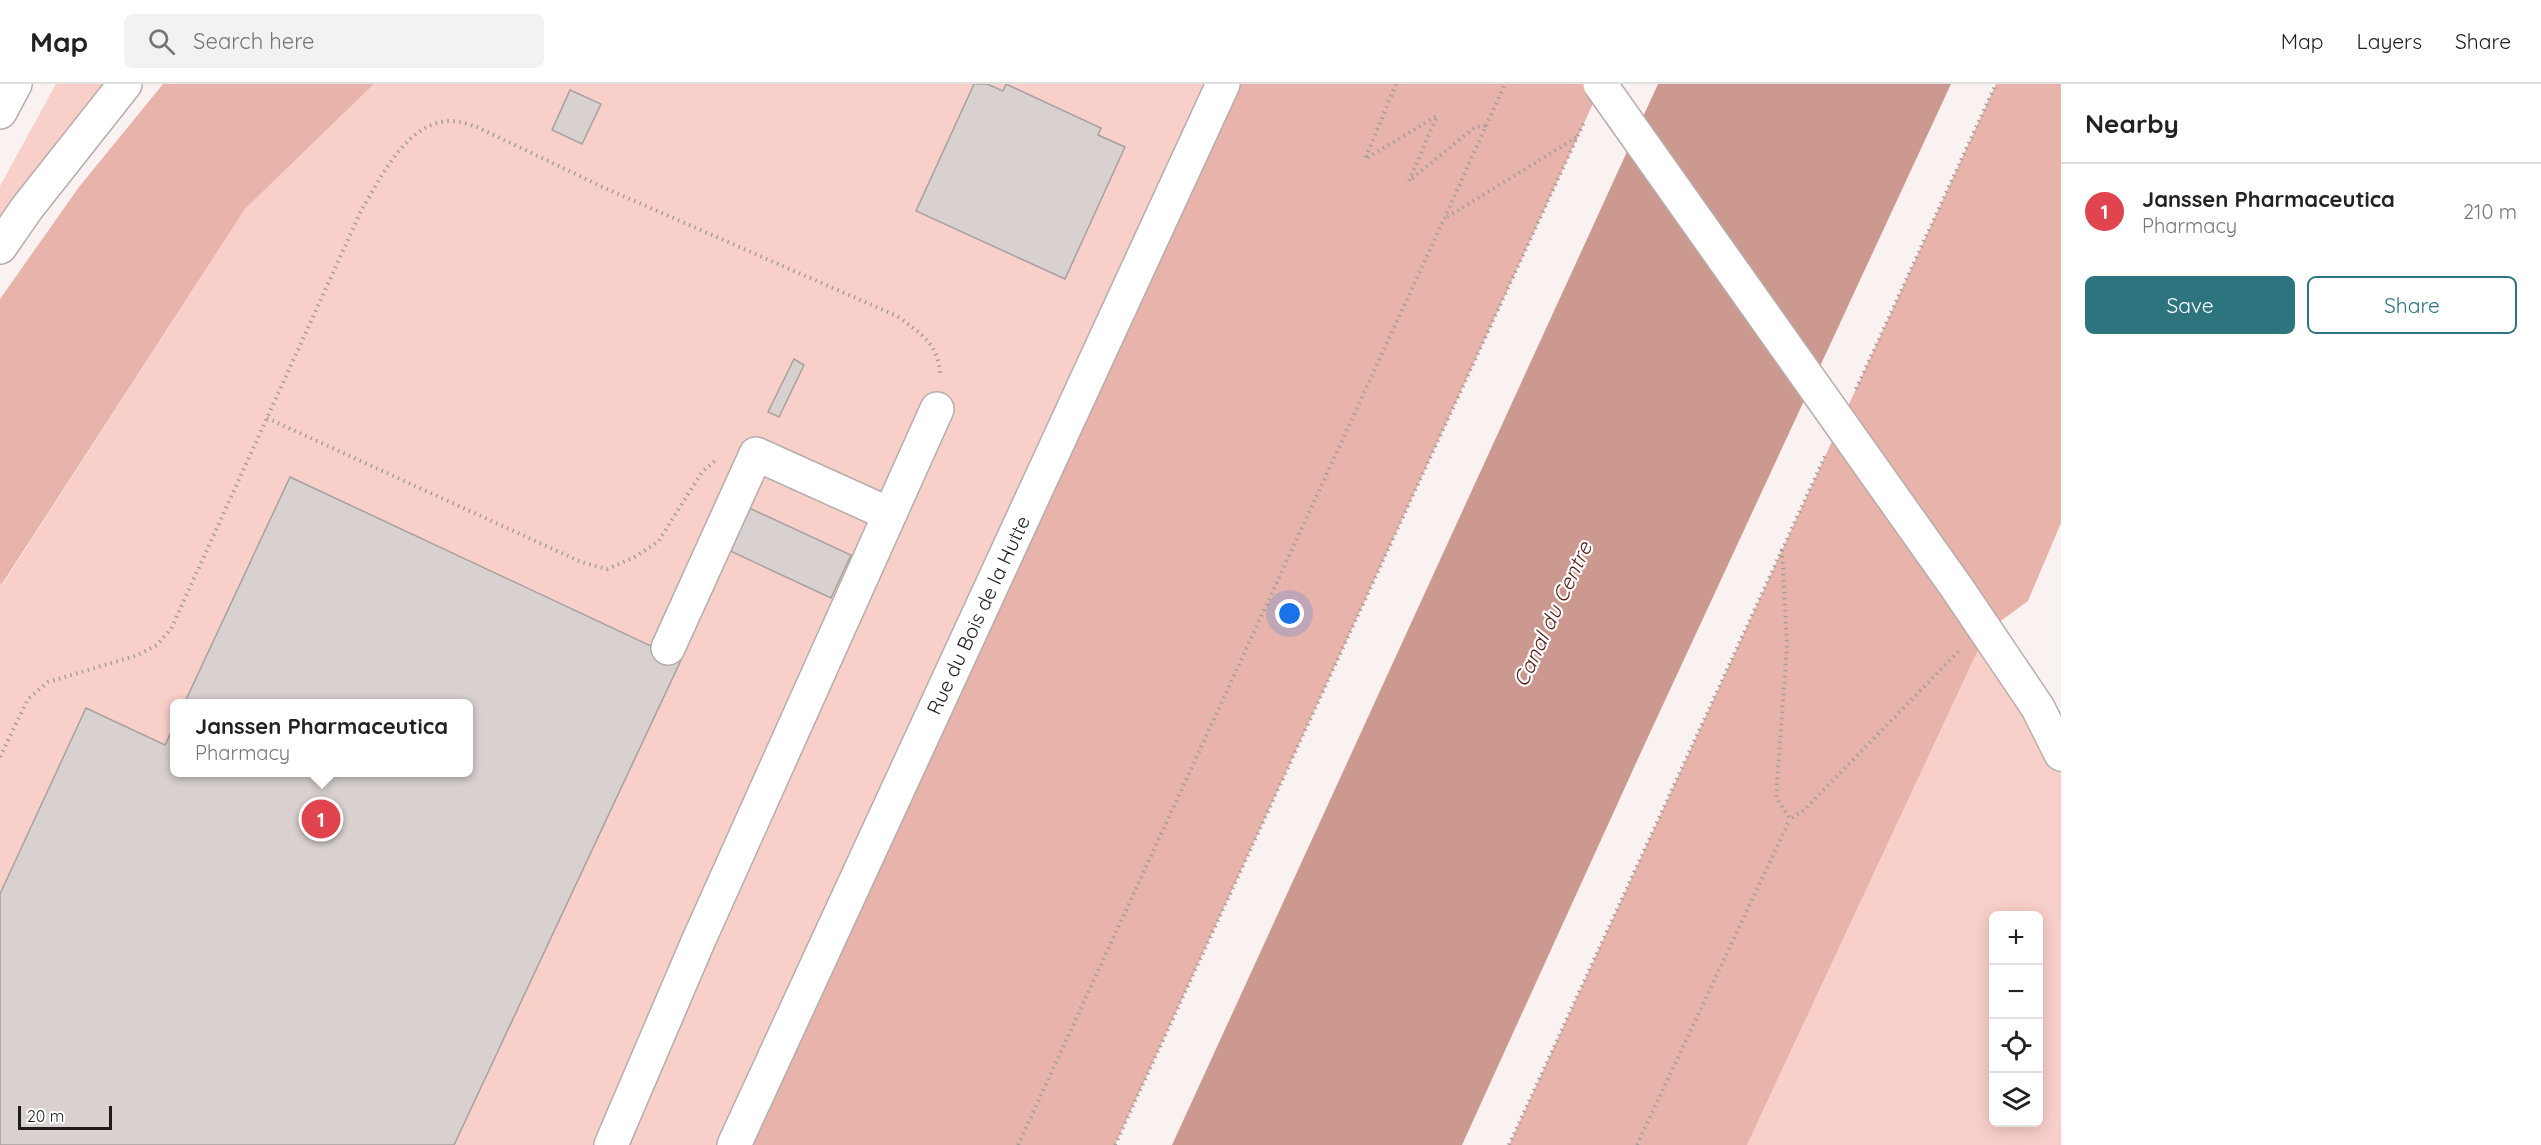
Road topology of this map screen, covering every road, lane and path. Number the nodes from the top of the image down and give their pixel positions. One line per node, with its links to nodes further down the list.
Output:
1 (15, 84): 8 (main road)
2 (125, 84): 11 (main road)
3 (1223, 84): 25 (main road, Rue du Bois de la Hutte)
4 (1396, 84): 9 (path)
5 (1505, 84): 9 (path)
6 (1599, 84): 19 (main road, bridge)
7 (1996, 84): 12 (path)
8 (0, 112)
9 (1486, 126): 10 (path)
10 (1444, 219): 26 (path); 27 (path)
11 (0, 248)
12 (1851, 398)
13 (937, 409): 14 (path); 17 (main road)
14 (267, 418): 16 (path); 22 (path)
15 (1827, 452): 18 (path)
16 (756, 454): 17 (main road); 20 (main road)
17 (889, 514): 24 (main road)
18 (1782, 550): 23 (path); 28 (path)
19 (1987, 631): 21 (main road); 23 (path)
20 (668, 648)
21 (2061, 754)
22 (0, 757)
23 (1790, 819): 29 (path)
24 (611, 1145)
25 (734, 1145)
26 (1018, 1145)
27 (1115, 1145)
28 (1509, 1145)
29 (1637, 1145)

